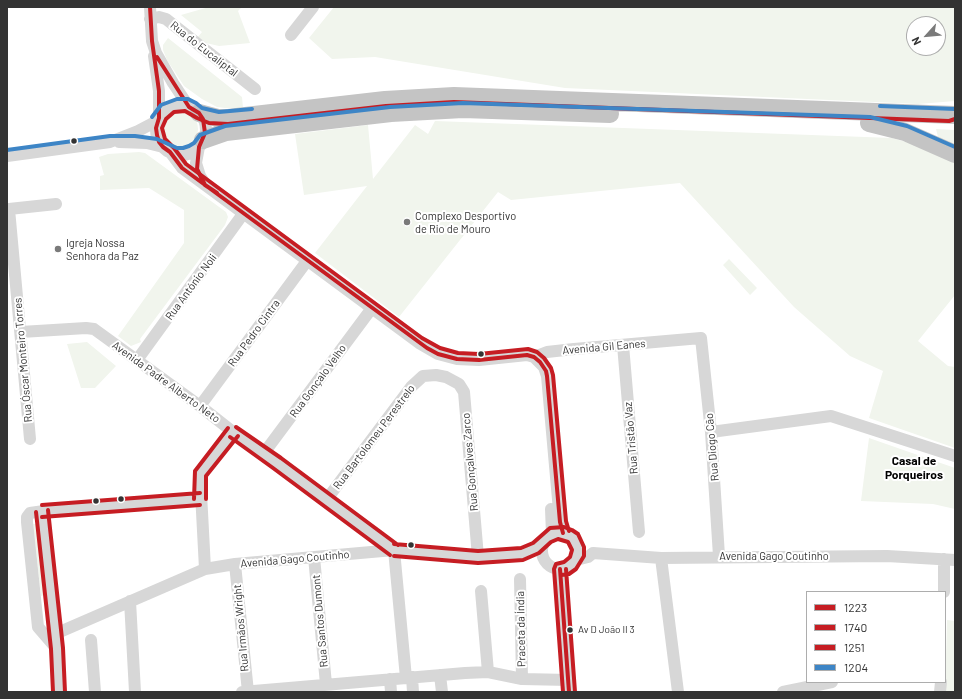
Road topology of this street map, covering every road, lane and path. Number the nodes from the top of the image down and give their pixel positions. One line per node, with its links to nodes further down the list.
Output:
1 (313, 7): 3 (street)
2 (150, 13): 4 (street); 5 (street, Rua do Eucaliptal)
3 (291, 35)
4 (153, 47): 6 (street); 8 (street)
5 (255, 89)
6 (194, 110): 7 (highway); 8 (street); 11 (street)
7 (954, 117): 9 (highway)
8 (158, 120): 10 (street); 12 (street)
9 (869, 123): 11 (highway); 13 (highway)
10 (110, 142): 12 (street); 14 (street)
11 (201, 143): 12 (street); 15 (street)
12 (166, 150): 15 (street, Avenida Gil Eanes)
13 (955, 154)
14 (7, 156)
15 (205, 185): 17 (street, Avenida Gil Eanes)
16 (56, 204): 20 (street, Rua Óscar Monteiro Torres)
17 (243, 214): 18 (street, Avenida Gil Eanes); 24 (street, Rua António Noli)
18 (307, 261): 19 (street, Avenida Gil Eanes); 26 (street, Rua Pedro Cintra)
19 (372, 308): 23 (street, Avenida Gil Eanes); 30 (street, Rua Gonçalo Velho)
20 (21, 332): 24 (street, Avenida Padre Alberto Neto); 29 (street, Rua Óscar Monteiro Torres)
21 (701, 338): 22 (street, Avenida Gil Eanes); 28 (street, Rua Diogo Cão)
22 (623, 345): 23 (street, Avenida Gil Eanes); 35 (street, Rua Tristão Vaz)
23 (534, 358): 36 (street)
24 (137, 360): 26 (street, Avenida Padre Alberto Neto)
25 (446, 377): 33 (street, Rua Bartolomeu Perestrelo); 40 (street, Rua Gonçalves Zarco)
26 (200, 406): 27 (street, Avenida Padre Alberto Neto)
27 (233, 432): 30 (street, Avenida Padre Alberto Neto); 32 (street)
28 (711, 432): 31 (street); 41 (street, Rua Diogo Cão)
29 (30, 439)
30 (264, 453): 33 (street, Avenida Padre Alberto Neto)
31 (955, 456)
32 (200, 499): 34 (street); 47 (street)
33 (327, 499): 38 (street, Avenida Padre Alberto Neto)
34 (42, 511): 53 (street); 55 (street)
35 (640, 532)
36 (553, 536): 37 (street); 40 (street, Avenida Gago Coutinho); 48 (street)
37 (577, 545): 39 (street, Avenida Gago Coutinho); 45 (street)
38 (394, 550): 40 (street, Avenida Gago Coutinho); 42 (street, Avenida Gago Coutinho); 58 (street)
39 (593, 553): 43 (street, Avenida Gago Coutinho); 45 (street, Avenida Gago Coutinho)
40 (478, 556)
41 (719, 556): 43 (street, Avenida Gago Coutinho); 44 (street, Avenida Gago Coutinho)
42 (314, 557): 46 (street, Avenida Gago Coutinho); 63 (street, Rua Santos Dumont)
43 (661, 558): 71 (street)
44 (950, 559): 51 (street)
45 (576, 560): 48 (street)
46 (235, 564): 47 (street, Avenida Gago Coutinho); 67 (street, Rua Irmãos Wright)
47 (205, 568): 52 (street, Avenida Gago Coutinho)
48 (560, 569): 62 (street)
49 (520, 579): 60 (street, Praceta da Índia)
50 (481, 591): 56 (street)
51 (944, 591)
52 (130, 601): 53 (street, Avenida Gago Coutinho); 66 (street)
53 (55, 634): 55 (street)
54 (91, 640): 65 (street)
55 (57, 649): 64 (street)
56 (488, 672): 57 (street, Praceta da Índia); 60 (street, Praceta da Índia)
57 (440, 675): 58 (street, Praceta da Índia); 70 (street)
58 (409, 677): 59 (street, Praceta da Índia); 69 (street)
59 (390, 679): 63 (street, Praceta da Índia); 68 (street)
60 (522, 679): 62 (street, Praceta da Índia)
61 (827, 683): 72 (street)
62 (569, 686)
63 (329, 687): 67 (street, Praceta da Índia)
64 (59, 692)
65 (95, 692)
66 (135, 692)
67 (246, 692)
68 (391, 692)
69 (413, 692)
70 (442, 692)
71 (678, 692)
72 (783, 692)

